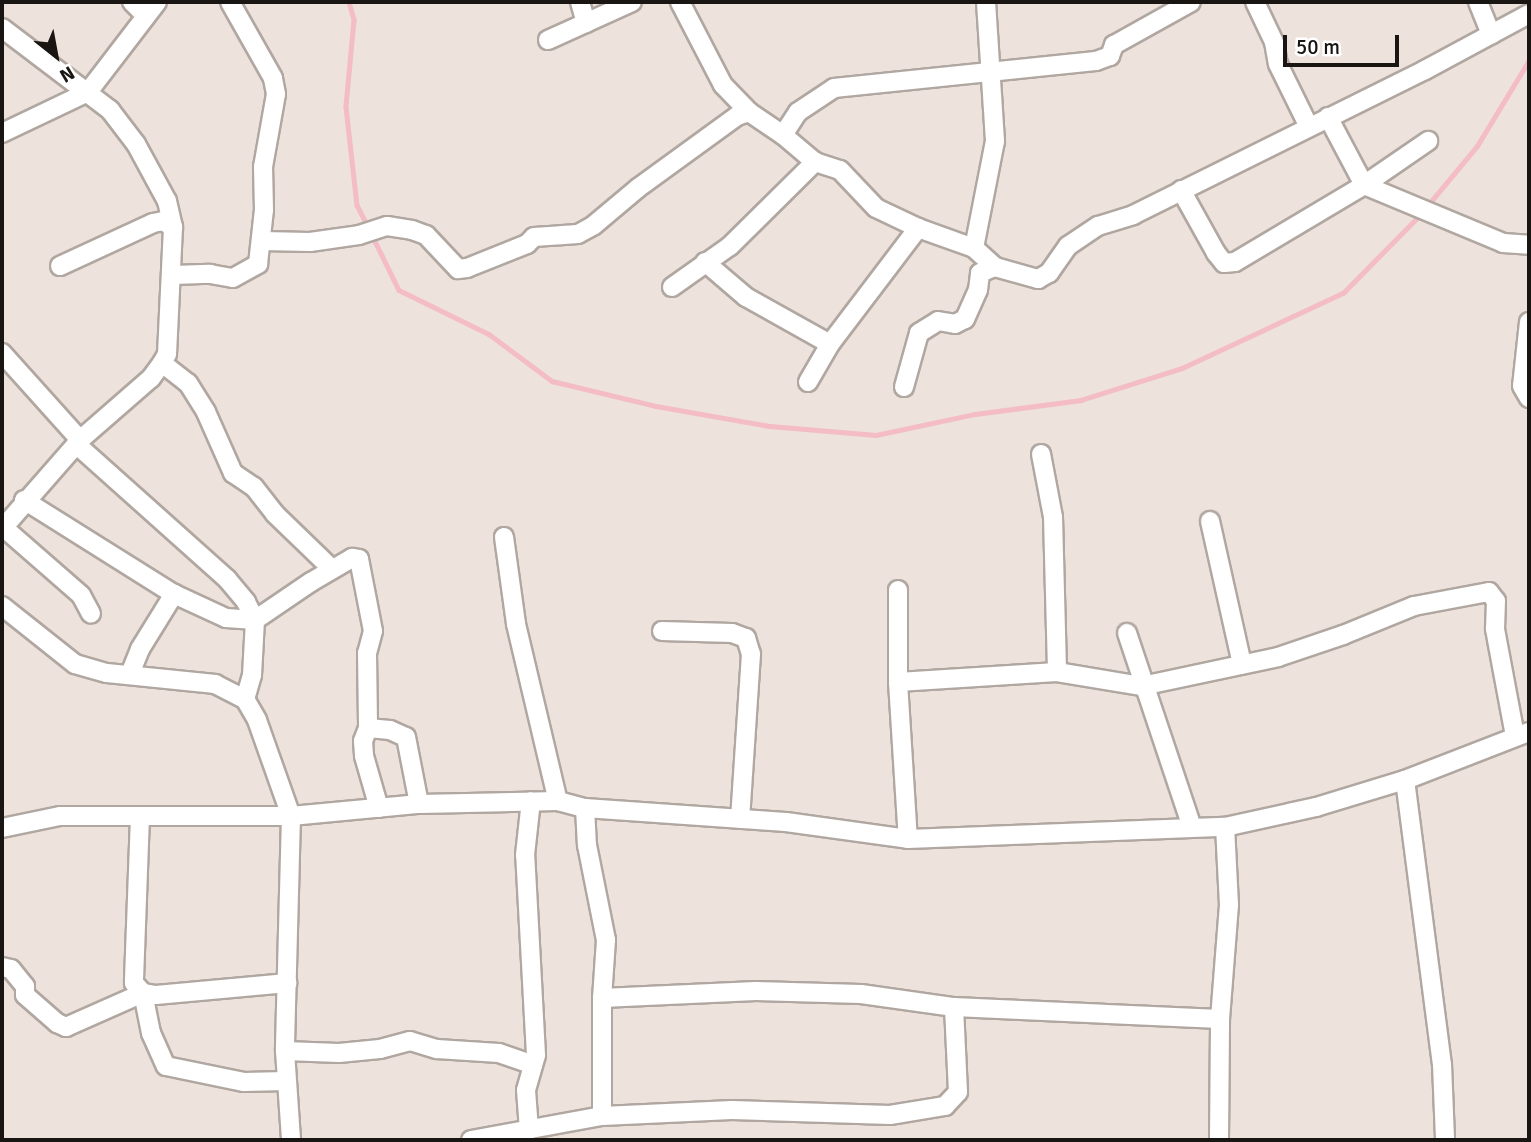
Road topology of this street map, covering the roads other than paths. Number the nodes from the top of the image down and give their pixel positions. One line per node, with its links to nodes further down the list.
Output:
1 (132, 2): 10 (street)
2 (230, 2): 29 (street)
3 (580, 2): 12 (street)
4 (632, 2): 12 (street)
5 (680, 2): 18 (street)
6 (986, 2): 16 (street)
7 (1191, 2): 16 (street)
8 (1255, 2): 20 (street)
9 (1478, 2): 14 (street)
10 (151, 8): 17 (street)
11 (1529, 13): 14 (street)
12 (586, 23): 15 (street)
13 (2, 28): 17 (street)
14 (1490, 35): 19 (street)
15 (548, 40)
16 (991, 74): 22 (street); 31 (street)
17 (89, 92): 21 (street); 27 (street)
18 (749, 112): 22 (street); 29 (street)
19 (1328, 117): 20 (street); 25 (street)
20 (1309, 127): 26 (street)
21 (2, 133)
22 (783, 135): 24 (street)
23 (1428, 141): 25 (street)
24 (815, 162): 28 (street); 32 (street)
25 (1364, 185): 26 (street); 30 (street)
26 (1181, 190): 34 (street)
27 (173, 227): 33 (street); 35 (street)
28 (918, 228): 31 (street); 38 (street)
29 (262, 241): 35 (street)
30 (1529, 245)
31 (974, 248): 34 (street)
32 (705, 262): 36 (street); 38 (street)
33 (60, 266)
34 (995, 267): 42 (street)
35 (173, 275): 40 (street)
36 (672, 287)
37 (1529, 323): 43 (street)
38 (830, 344): 41 (street)
39 (2, 353): 44 (street)
40 (162, 363): 44 (street); 50 (street)
41 (808, 382)
42 (904, 387)
43 (1529, 398)
44 (78, 442): 46 (street); 55 (street)
45 (1041, 454): 59 (street)
46 (24, 500): 48 (street); 52 (street)
47 (1210, 521): 58 (street)
48 (2, 528): 54 (street)
49 (504, 537): 68 (street)
50 (332, 569): 55 (street); 64 (street)
51 (898, 590): 61 (street)
52 (174, 594): 55 (street); 60 (street)
53 (2, 606): 60 (street)
54 (91, 614)
55 (255, 620): 63 (street)
56 (662, 631): 74 (street)
57 (1127, 633): 62 (street)
58 (1242, 664): 62 (street); 65 (street)
59 (1057, 672): 61 (street); 62 (street)
60 (130, 674): 63 (street)
61 (898, 682): 78 (street)
62 (1142, 686): 75 (street)
63 (245, 699): 73 (street)
64 (368, 728): 69 (street); 70 (street)
65 (1522, 734): 66 (street)
66 (1405, 780): 76 (street); 93 (street)
67 (531, 801): 68 (street); 69 (street); 86 (street)
68 (558, 801): 71 (street)
69 (419, 804): 70 (street)
70 (379, 808): 73 (street)
71 (585, 808): 74 (street); 82 (street)
72 (140, 816): 73 (street); 77 (street); 81 (street)
73 (291, 816): 80 (street)
74 (740, 819): 78 (street)
75 (1192, 827): 76 (street); 78 (street)
76 (1226, 827): 84 (street)
77 (2, 828)
78 (908, 839)
79 (2, 967): 81 (street)
80 (287, 984): 81 (street); 85 (street)
81 (143, 993): 87 (street)
82 (602, 998): 83 (street); 88 (street)
83 (954, 1007): 84 (street); 88 (street)
84 (1220, 1018): 92 (street)
85 (285, 1051): 86 (street); 87 (street)
86 (533, 1065): 89 (street)
87 (286, 1081): 90 (street)
88 (602, 1116): 89 (street)
89 (529, 1130): 91 (street)
90 (291, 1140)
91 (471, 1140)
92 (1219, 1140)
93 (1445, 1140)

